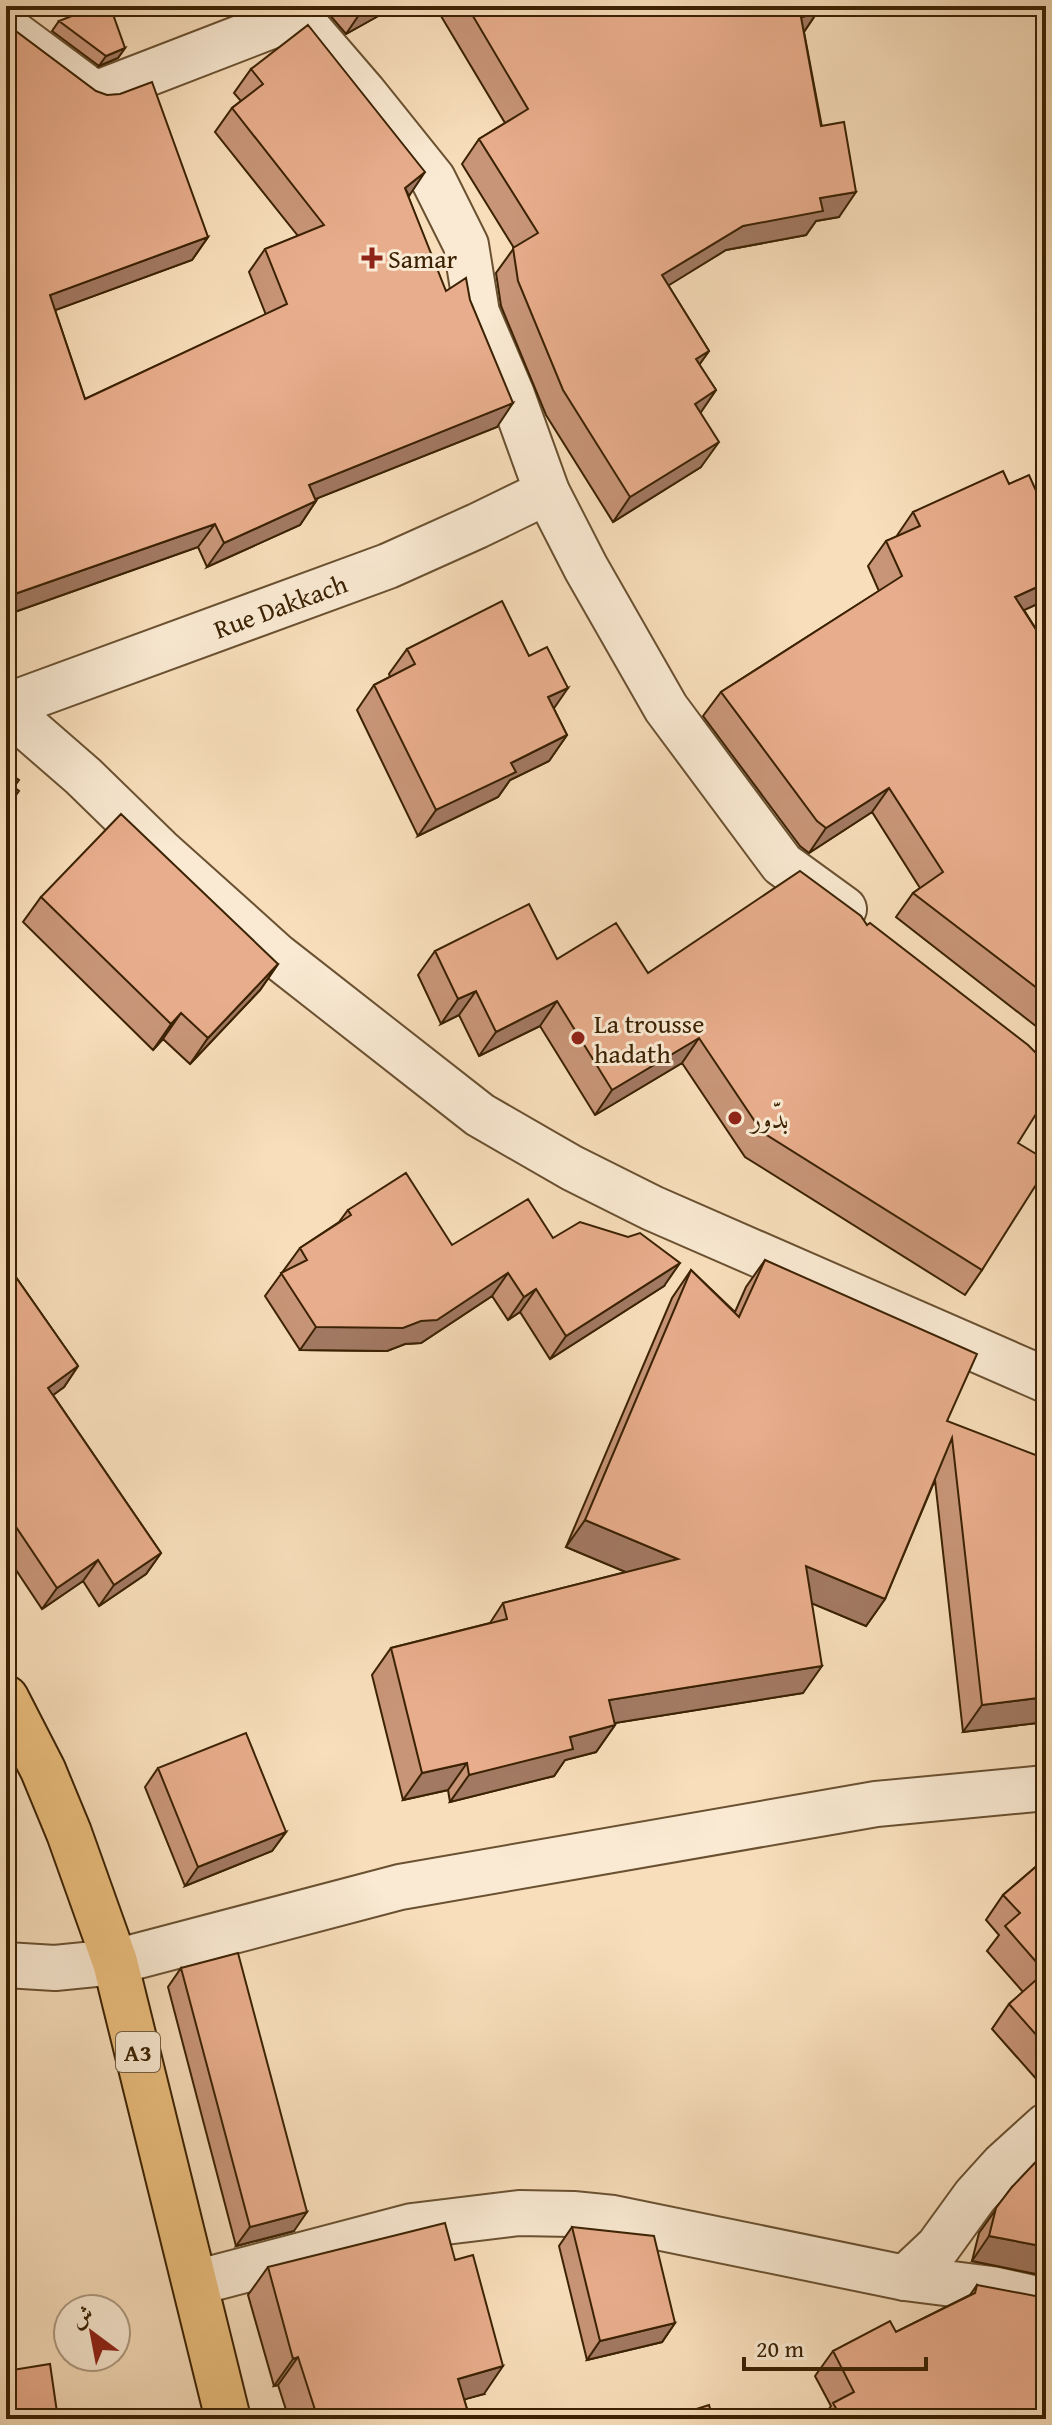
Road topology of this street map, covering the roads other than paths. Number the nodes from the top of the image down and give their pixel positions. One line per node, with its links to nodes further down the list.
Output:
1 (293, 11): 2 (street); 3 (street)
2 (6, 28)
3 (547, 492): 4 (street, Rue Dakkach); 5 (street)
4 (6, 708): 6 (street)
5 (881, 937)
6 (1046, 1380)
7 (6, 1698): 9 (highway, A3)
8 (1046, 1788): 9 (street)
9 (115, 1962): 10 (street); 13 (highway, A3)
10 (6, 1965)
11 (1046, 2126): 12 (street)
12 (905, 2278): 13 (street); 14 (street)
13 (195, 2283): 15 (highway, A3)
14 (1046, 2301)
15 (228, 2419)

